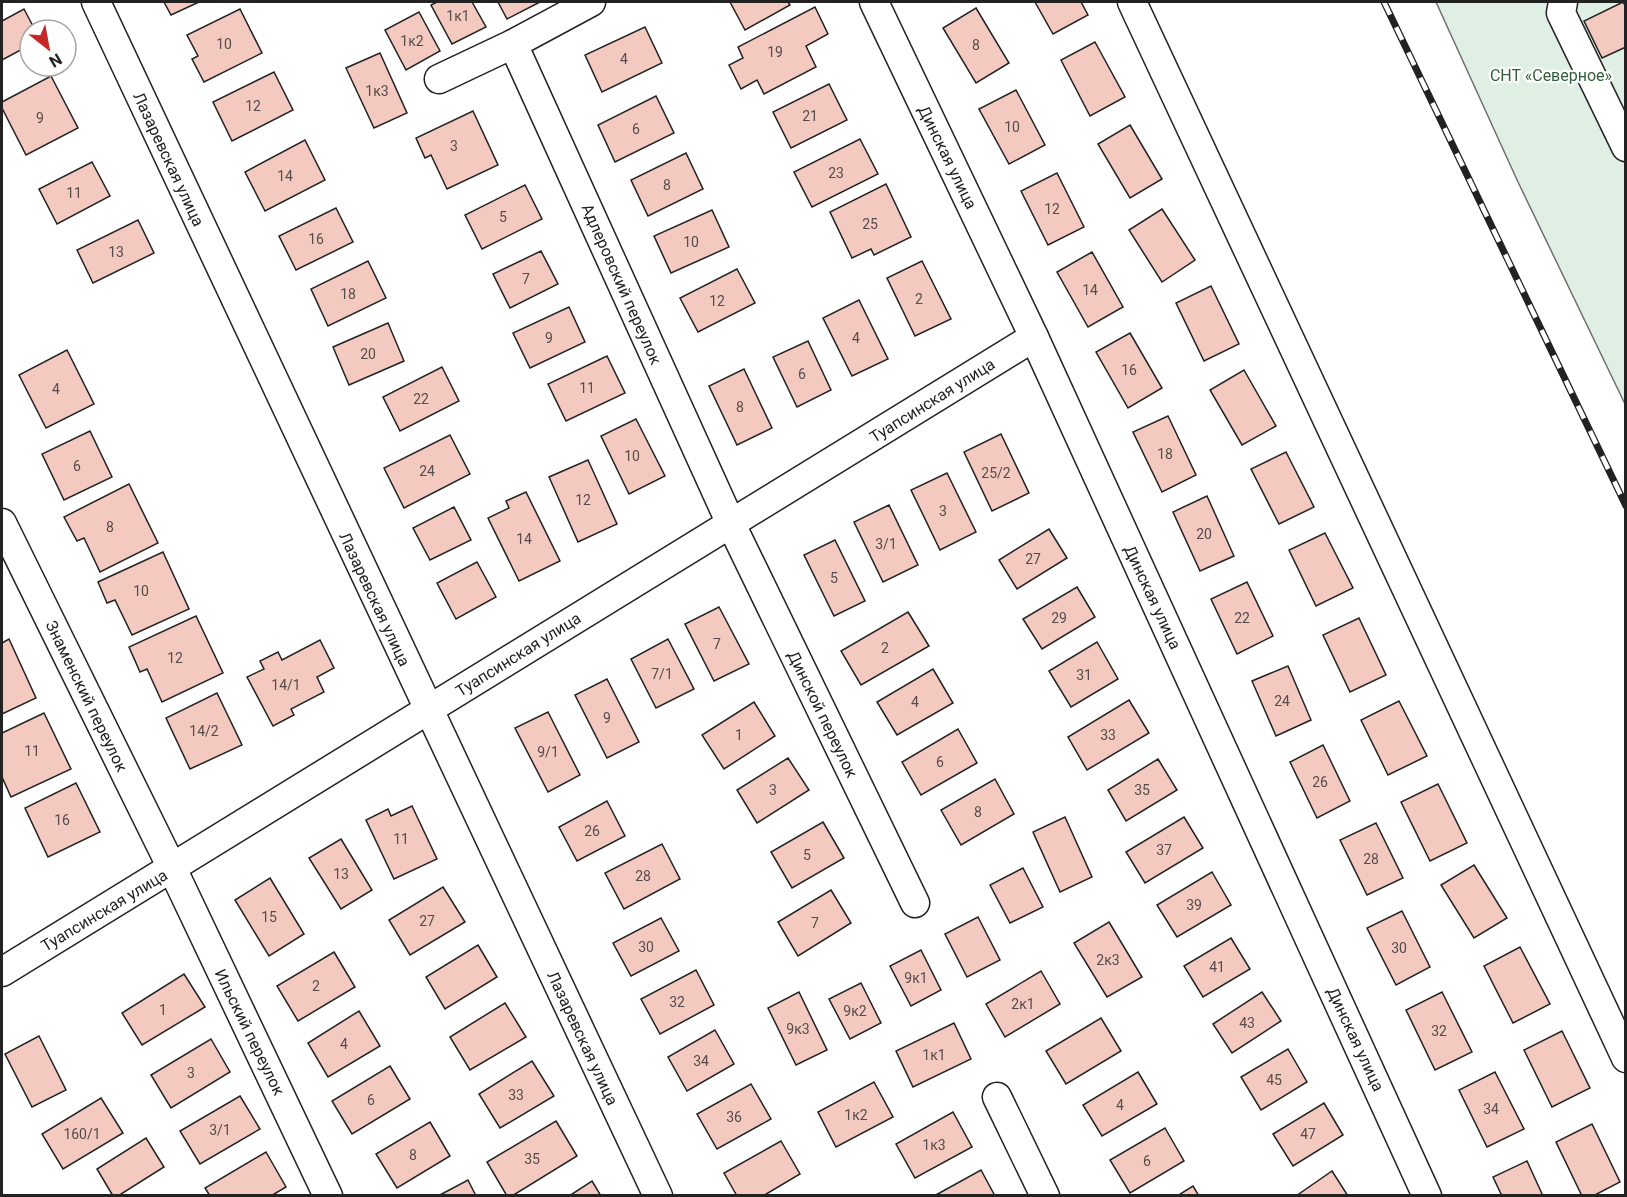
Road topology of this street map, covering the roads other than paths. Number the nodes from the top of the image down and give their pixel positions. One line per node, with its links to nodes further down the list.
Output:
1 (96, 2): 12 (street, Лазаревская улица)
2 (591, 2): 6 (street)
3 (874, 2): 9 (street, Динская улица)
4 (1132, 2): 16 (street)
5 (1563, 2): 8 (street)
6 (513, 44): 7 (street); 11 (street, Адлеровский переулок)
7 (439, 79)
8 (1626, 147)
9 (1034, 337): 11 (street, Туапсинская улица); 21 (street, Динская улица)
10 (2, 523): 13 (street, Знаменский переулок)
11 (731, 524): 12 (street, Туапсинская улица); 14 (street, Динской переулок)
12 (427, 710): 13 (street, Туапсинская улица); 19 (street, Лазаревская улица)
13 (172, 868): 15 (street, Туапсинская улица); 18 (street, Ильский переулок)
14 (915, 903)
15 (2, 972)
16 (1626, 1058)
17 (997, 1097): 20 (street)
18 (328, 1196)
19 (658, 1196)
20 (1045, 1196)
21 (1427, 1196)

